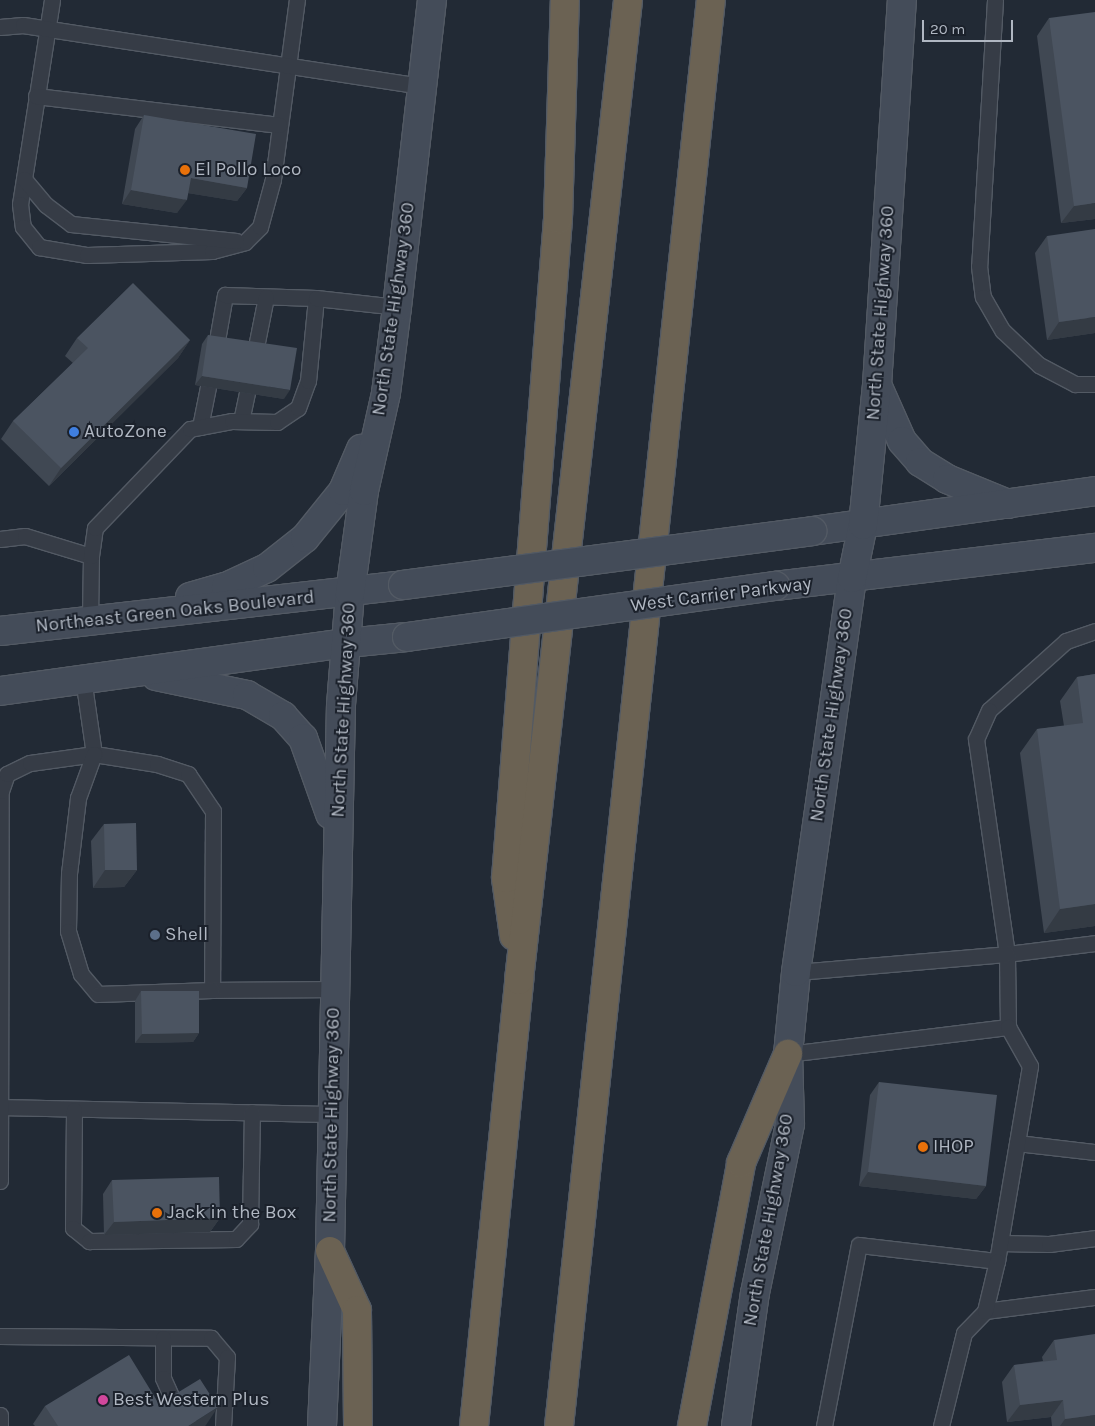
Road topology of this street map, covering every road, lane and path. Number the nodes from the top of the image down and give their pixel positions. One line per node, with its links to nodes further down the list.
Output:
1 (52, 0): 10 (lane)
2 (297, 0): 11 (lane)
3 (432, 0): 12 (main road, North State Highway 360)
4 (566, 0): 50 (highway)
5 (628, 0): 50 (highway)
6 (711, 0): 78 (highway)
7 (902, 0): 23 (main road, North State Highway 360)
8 (995, 0): 22 (lane)
9 (0, 27): 10 (lane)
10 (47, 29): 11 (lane); 13 (lane)
11 (287, 66): 12 (lane); 14 (lane)
12 (420, 86): 19 (main road, North State Highway 360)
13 (36, 96): 14 (lane); 15 (lane)
14 (280, 124): 16 (lane)
15 (24, 179): 16 (lane); 16 (lane)
16 (245, 242)
17 (266, 296): 18 (lane); 20 (lane); 21 (lane)
18 (316, 298): 19 (lane); 27 (lane)
19 (397, 307): 26 (main road, North State Highway 360)
20 (216, 346)
21 (255, 352)
22 (1095, 384)
23 (877, 385): 30 (main road); 31 (main road, North State Highway 360)
24 (208, 387): 28 (lane)
25 (247, 393): 27 (lane)
26 (386, 393): 36 (main road, North State Highway 360); 37 (main road)
27 (242, 421): 28 (lane)
28 (200, 427): 34 (lane)
29 (1095, 491): 30 (main road)
30 (1010, 504): 31 (main road)
31 (864, 525): 35 (main road, North State Highway 360); 36 (main road, bridge)
32 (0, 539): 34 (lane)
33 (1095, 548): 35 (main road, West Carrier Parkway)
34 (91, 556): 38 (lane)
35 (852, 578): 41 (main road, West Carrier Parkway, bridge); 49 (main road, North State Highway 360)
36 (350, 593): 37 (main road, Northeast Green Oaks Boulevard); 41 (main road, North State Highway 360)
37 (132, 615): 38 (main road, Northeast Green Oaks Boulevard)
38 (90, 620): 39 (main road, Northeast Green Oaks Boulevard)
39 (0, 631)
40 (1095, 631): 48 (lane)
41 (347, 642): 42 (main road); 46 (main road, North State Highway 360)
42 (138, 672): 43 (main road); 46 (main road)
43 (83, 678): 44 (main road); 45 (lane)
44 (0, 691)
45 (94, 754): 52 (lane); 52 (lane); 53 (lane)
46 (337, 834): 51 (main road, North State Highway 360)
47 (1095, 943): 48 (lane)
48 (1007, 954): 49 (lane); 54 (lane)
49 (796, 972): 55 (main road, North State Highway 360)
50 (519, 980): 77 (highway)
51 (333, 989): 52 (lane); 59 (main road, North State Highway 360)
52 (212, 990)
53 (1, 994): 56 (lane)
54 (1008, 1027): 55 (lane); 60 (lane)
55 (788, 1054): 79 (highway); 80 (main road, North State Highway 360)
56 (1, 1107): 57 (lane); 62 (lane)
57 (74, 1110): 58 (lane); 58 (lane)
58 (252, 1112): 59 (lane)
59 (333, 1114): 65 (main road, North State Highway 360)
60 (1017, 1143): 61 (lane); 64 (lane)
61 (1095, 1152)
62 (0, 1181)
63 (1095, 1238): 64 (lane)
64 (1000, 1243): 66 (lane)
65 (330, 1251): 75 (main road, North State Highway 360); 76 (highway)
66 (997, 1261): 68 (lane); 81 (lane)
67 (1095, 1297): 68 (lane)
68 (985, 1311): 82 (lane)
69 (0, 1336): 70 (lane)
70 (163, 1338): 71 (lane); 74 (lane)
71 (174, 1405)
72 (0, 1415): 73 (lane)
73 (0, 1426)
74 (223, 1426)
75 (322, 1426)
76 (358, 1426)
77 (474, 1426)
78 (559, 1426)
79 (692, 1426)
80 (736, 1426)
81 (824, 1426)
82 (941, 1426)

